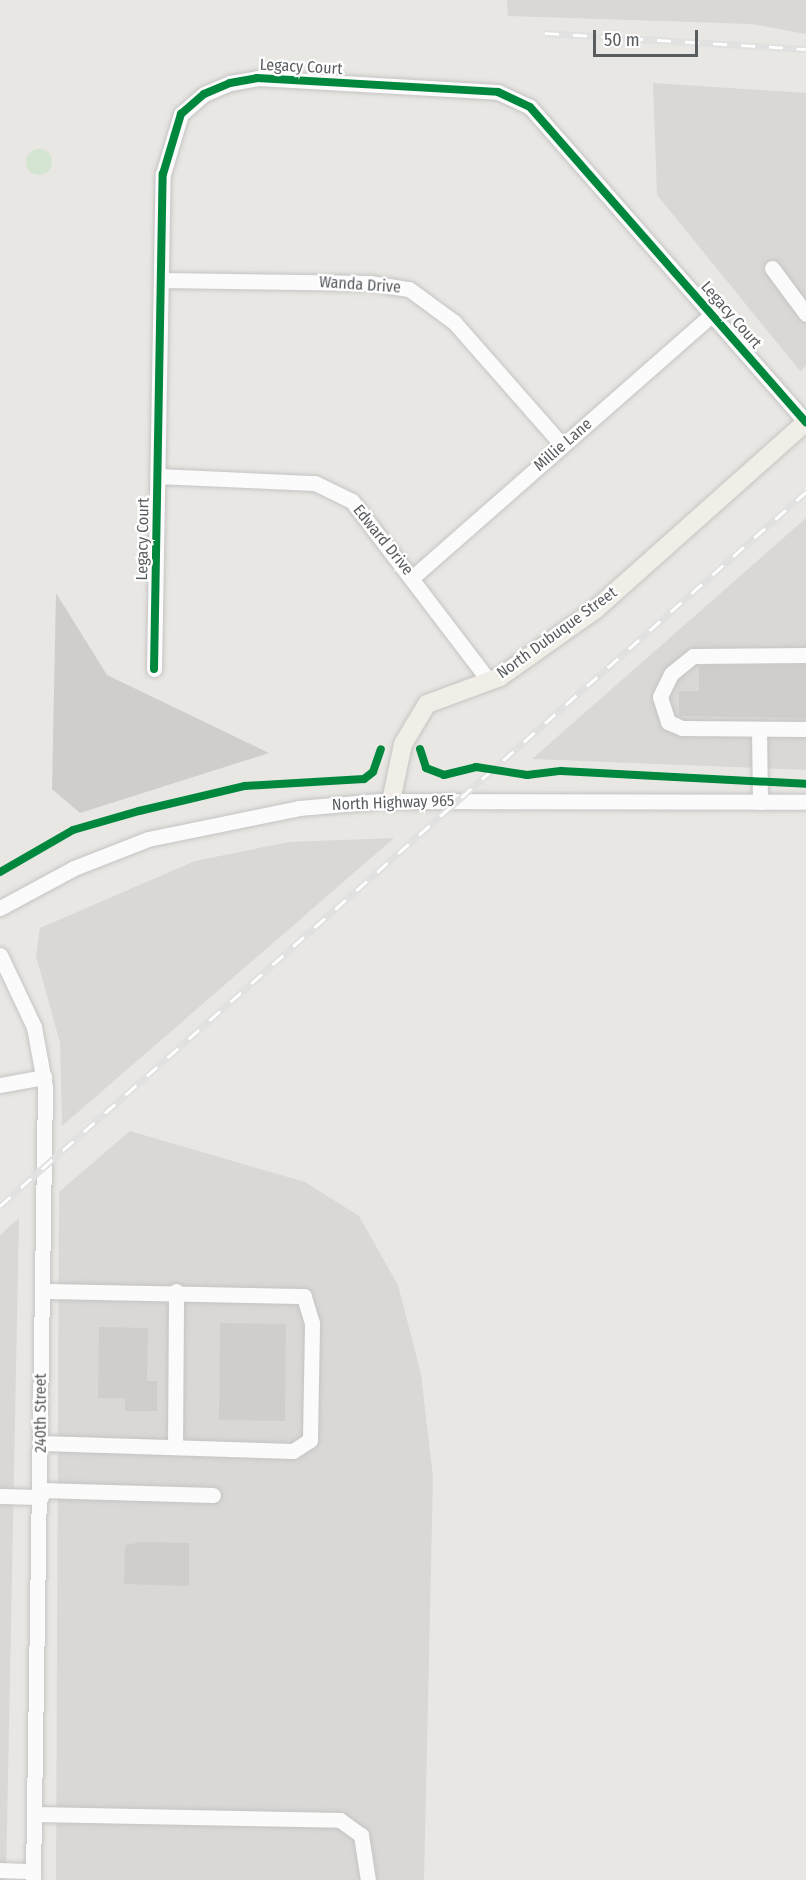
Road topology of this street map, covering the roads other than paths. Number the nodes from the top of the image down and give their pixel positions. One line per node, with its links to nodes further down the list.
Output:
1 (772, 268): 4 (street)
2 (161, 280): 3 (street, Legacy Court); 6 (street, Wanda Drive); 7 (street, Legacy Court)
3 (713, 314): 5 (street, Legacy Court); 6 (street, Millie Lane)
4 (806, 315)
5 (806, 422): 11 (main road, North Dubuque Street)
6 (562, 445): 8 (street, Millie Lane)
7 (158, 476): 8 (street, Edward Drive); 10 (street, Legacy Court)
8 (413, 577): 11 (street, Edward Drive)
9 (806, 655): 12 (street)
10 (154, 669)
11 (489, 681): 14 (main road, North Dubuque Street)
12 (759, 729): 13 (street); 15 (street)
13 (806, 729)
14 (391, 801): 15 (street, North Highway 965); 17 (street, North Highway 965)
15 (760, 802): 16 (street, North Highway 965)
16 (806, 802)
17 (0, 908)
18 (0, 955): 19 (street, 240th Street)
19 (44, 1077): 20 (street); 22 (street, 240th Street)
20 (0, 1085)
21 (176, 1291): 22 (street); 24 (street); 24 (street)
22 (42, 1292): 23 (street, 240th Street)
23 (41, 1443): 24 (street); 25 (street, 240th Street)
24 (175, 1446)
25 (41, 1494): 26 (street); 27 (street); 28 (street, 240th Street)
26 (213, 1495)
27 (0, 1496)
28 (34, 1814): 30 (street, 240th Street); 31 (street)
29 (0, 1870): 30 (street)
30 (33, 1875)
31 (368, 1880)

